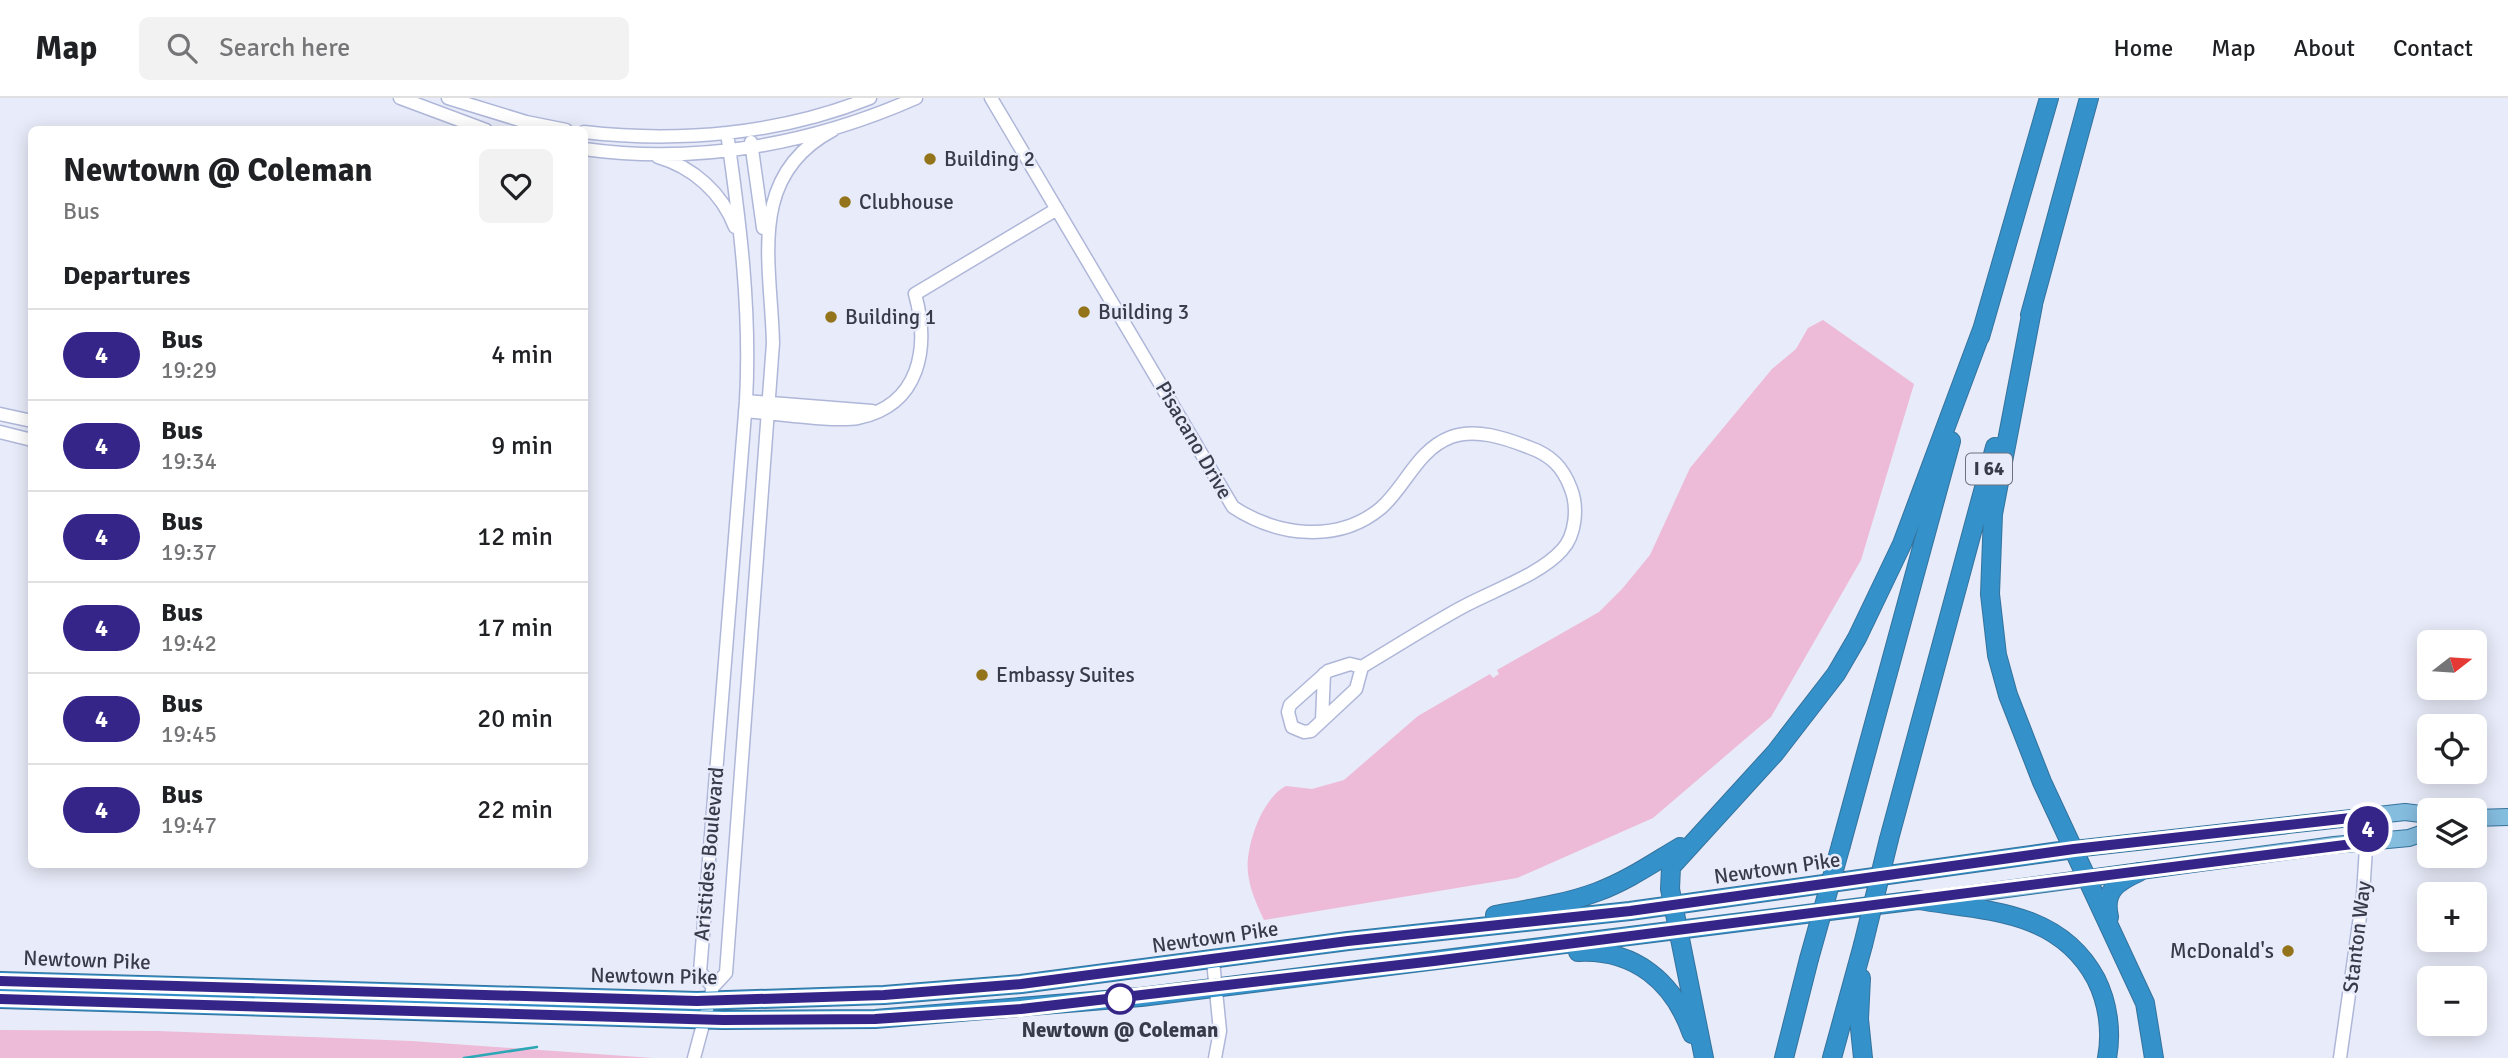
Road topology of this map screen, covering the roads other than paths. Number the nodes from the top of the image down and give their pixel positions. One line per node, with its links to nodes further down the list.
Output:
1 (400, 98): 9 (street)
2 (870, 98): 12 (street)
3 (916, 98): 13 (street)
4 (991, 98): 20 (street, Pisacano Drive)
5 (2049, 98): 24 (highway, I 64)
6 (2089, 98): 23 (highway, I 64)
7 (453, 100): 8 (street); 9 (street)
8 (476, 108): 10 (street); 11 (street)
9 (450, 124)
10 (469, 126)
11 (550, 126)
12 (749, 130): 15 (street); 16 (street, Aristides Boulevard)
13 (833, 130): 16 (street); 22 (street, Aristides Boulevard)
14 (588, 132): 15 (street)
15 (727, 133): 18 (street, Aristides Boulevard)
16 (752, 148): 18 (street); 22 (street, Aristides Boulevard)
17 (588, 149): 19 (street)
18 (730, 150): 19 (street); 21 (street, Aristides Boulevard)
19 (648, 154): 21 (street, Aristides Boulevard)
20 (1057, 209): 26 (street); 31 (street, Pisacano Drive)
21 (743, 255): 25 (street, Aristides Boulevard)
22 (770, 281): 26 (street, Aristides Boulevard)
23 (2033, 305): 41 (highway); 49 (highway, I 64, bridge)
24 (1983, 327): 39 (highway); 60 (highway, I 64, bridge)
25 (746, 406): 26 (street); 54 (street, Aristides Boulevard)
26 (768, 408): 54 (street, Aristides Boulevard)
27 (0, 414): 28 (street)
28 (28, 420)
29 (0, 432): 30 (street)
30 (28, 439)
31 (1362, 667): 32 (street); 33 (street)
32 (1324, 674): 33 (street); 33 (street)
33 (1322, 720)
34 (2417, 814): 35 (main road, Newtown Pike)
35 (2368, 816): 40 (street, Stanton Way); 41 (main road, Newtown Pike)
36 (2508, 817): 37 (main road)
37 (2487, 818)
38 (2417, 835): 40 (main road, Newtown Pike)
39 (1695, 838): 45 (highway); 48 (highway)
40 (2368, 842): 42 (main road, Newtown Pike); 65 (street, Stanton Way)
41 (2074, 849): 43 (highway); 45 (highway, Newtown Pike)
42 (2139, 872): 43 (main road, Newtown Pike); 46 (highway)
43 (2088, 879): 44 (main road, Newtown Pike); 46 (highway)
44 (1918, 900): 47 (highway, Newtown Pike); 63 (highway)
45 (1674, 906): 47 (highway); 48 (highway, Newtown Pike)
46 (2111, 927): 64 (highway)
47 (1679, 930): 51 (highway, Newtown Pike); 59 (highway)
48 (1348, 941): 50 (highway, Newtown Pike)
49 (1863, 945): 61 (highway, I 64); 62 (highway)
50 (1213, 961): 53 (street); 54 (highway, Newtown Pike)
51 (1434, 961): 53 (highway, Newtown Pike); 59 (highway)
52 (0, 981): 54 (highway, Newtown Pike)
53 (1218, 987): 56 (highway, Newtown Pike); 58 (street)
54 (712, 994): 56 (street)
55 (0, 999): 56 (highway, Newtown Pike)
56 (706, 1019): 57 (street)
57 (694, 1058)
58 (1215, 1058)
59 (1702, 1058)
60 (1784, 1058)
61 (1832, 1058)
62 (1863, 1058)
63 (2107, 1058)
64 (2154, 1058)
65 (2340, 1058)

